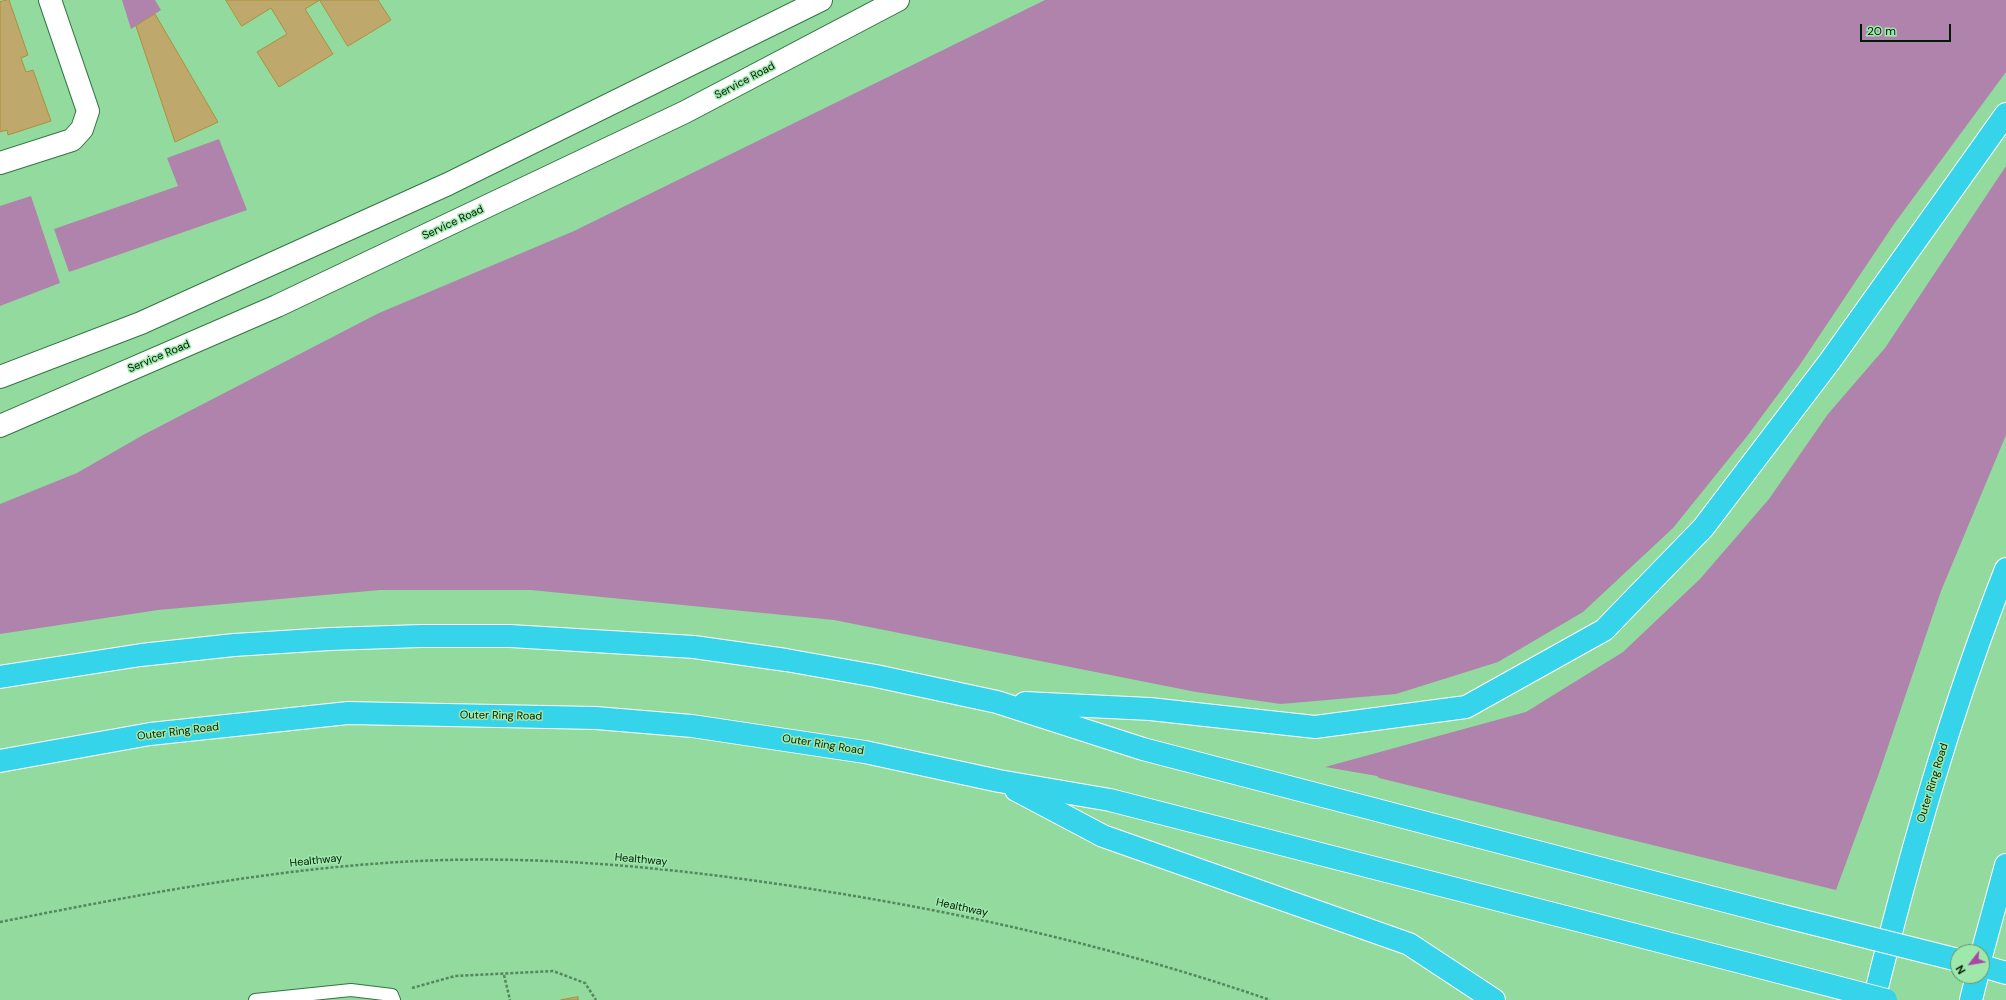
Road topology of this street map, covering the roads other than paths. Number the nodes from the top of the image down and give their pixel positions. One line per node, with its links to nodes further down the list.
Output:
1 (50, 0): 5 (main road)
2 (821, 0): 6 (main road)
3 (898, 0): 7 (main road, Service Road)
4 (2006, 114): 10 (highway)
5 (0, 163)
6 (0, 377)
7 (0, 426)
8 (2006, 569): 22 (highway, Outer Ring Road)
9 (0, 677): 10 (highway)
10 (997, 702): 15 (highway, bridge)
11 (0, 761): 12 (highway, Outer Ring Road)
12 (999, 781): 21 (highway); 23 (highway, bridge)
13 (2006, 865): 14 (highway)
14 (1985, 944)
15 (1950, 958)
16 (1990, 968): 17 (highway)
17 (2006, 972)
18 (1974, 984): 24 (highway)
19 (393, 998): 20 (lane)
20 (255, 1000)
21 (1494, 1000)
22 (1874, 1000)
23 (1886, 1000)
24 (1971, 1000)

